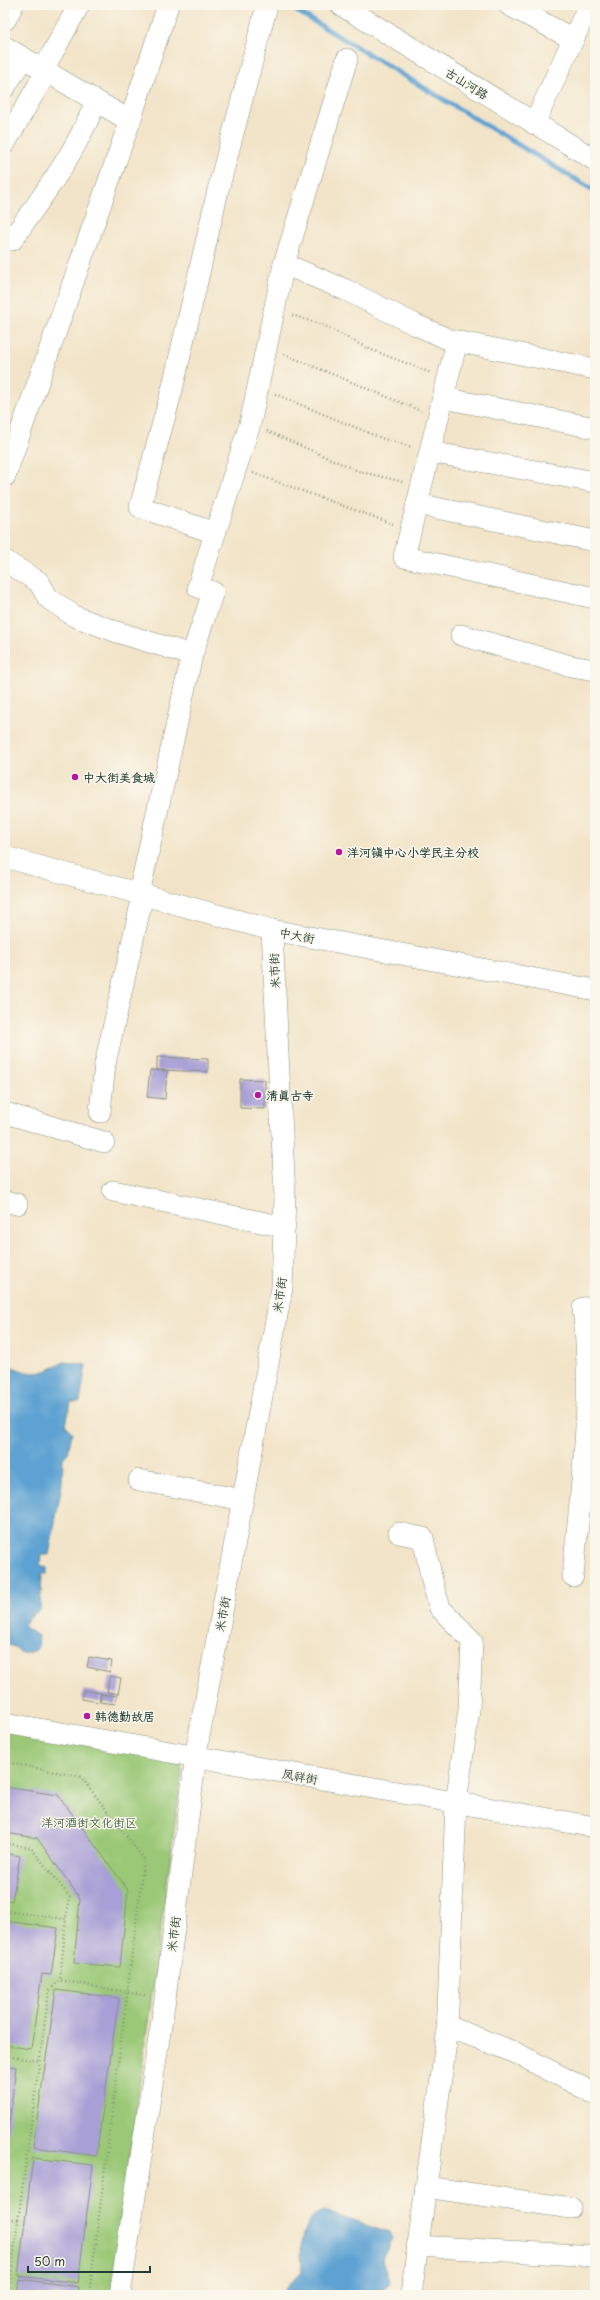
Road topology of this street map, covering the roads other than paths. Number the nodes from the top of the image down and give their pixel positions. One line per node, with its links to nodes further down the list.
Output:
1 (13, 5): 8 (street)
2 (79, 5): 13 (street)
3 (168, 5): 16 (street)
4 (341, 5): 17 (street, 古山河路)
5 (510, 5): 9 (street)
6 (589, 5): 9 (street)
7 (266, 9): 30 (street)
8 (5, 20)
9 (573, 39): 17 (street)
10 (5, 47): 11 (street)
11 (23, 58): 13 (street); 14 (street)
12 (347, 59): 21 (street)
13 (44, 71): 15 (street); 18 (street)
14 (5, 88)
15 (96, 101): 16 (street); 20 (street)
16 (130, 121): 27 (street)
17 (534, 124): 19 (street, 古山河路)
18 (5, 143)
19 (595, 160)
20 (12, 240)
21 (284, 264): 22 (street); 30 (street)
22 (457, 341): 23 (street); 24 (street)
23 (595, 369)
24 (446, 389): 25 (street); 26 (street)
25 (595, 428)
26 (430, 452): 28 (street); 29 (street)
27 (5, 476)
28 (595, 482)
29 (419, 495): 31 (street); 33 (street)
30 (215, 533): 35 (street)
31 (595, 541)
32 (5, 561): 35 (street)
33 (595, 598)
34 (461, 635): 36 (street)
35 (192, 655): 38 (street)
36 (595, 670)
37 (5, 857): 38 (street, 中大街)
38 (141, 894): 39 (street, 中大街); 41 (street)
39 (272, 930): 40 (street, 中大街); 45 (street, 米市街)
40 (595, 990)
41 (100, 1112)
42 (5, 1114): 43 (street)
43 (104, 1142)
44 (113, 1191): 45 (street)
45 (285, 1227): 48 (street, 米市街)
46 (595, 1306): 50 (street)
47 (138, 1480): 48 (street)
48 (243, 1500): 52 (street, 米市街)
49 (399, 1533): 53 (street)
50 (572, 1576)
51 (5, 1723): 52 (street, 凤祥街)
52 (196, 1758): 53 (street, 凤祥街); 61 (street, 米市街)
53 (456, 1803): 54 (street, 凤祥街); 55 (street)
54 (595, 1827)
55 (448, 2026): 56 (street); 57 (street)
56 (595, 2094)
57 (425, 2187): 58 (street); 59 (street)
58 (571, 2208)
59 (417, 2246): 60 (street); 62 (street)
60 (595, 2256)
61 (120, 2295)
62 (411, 2295)

